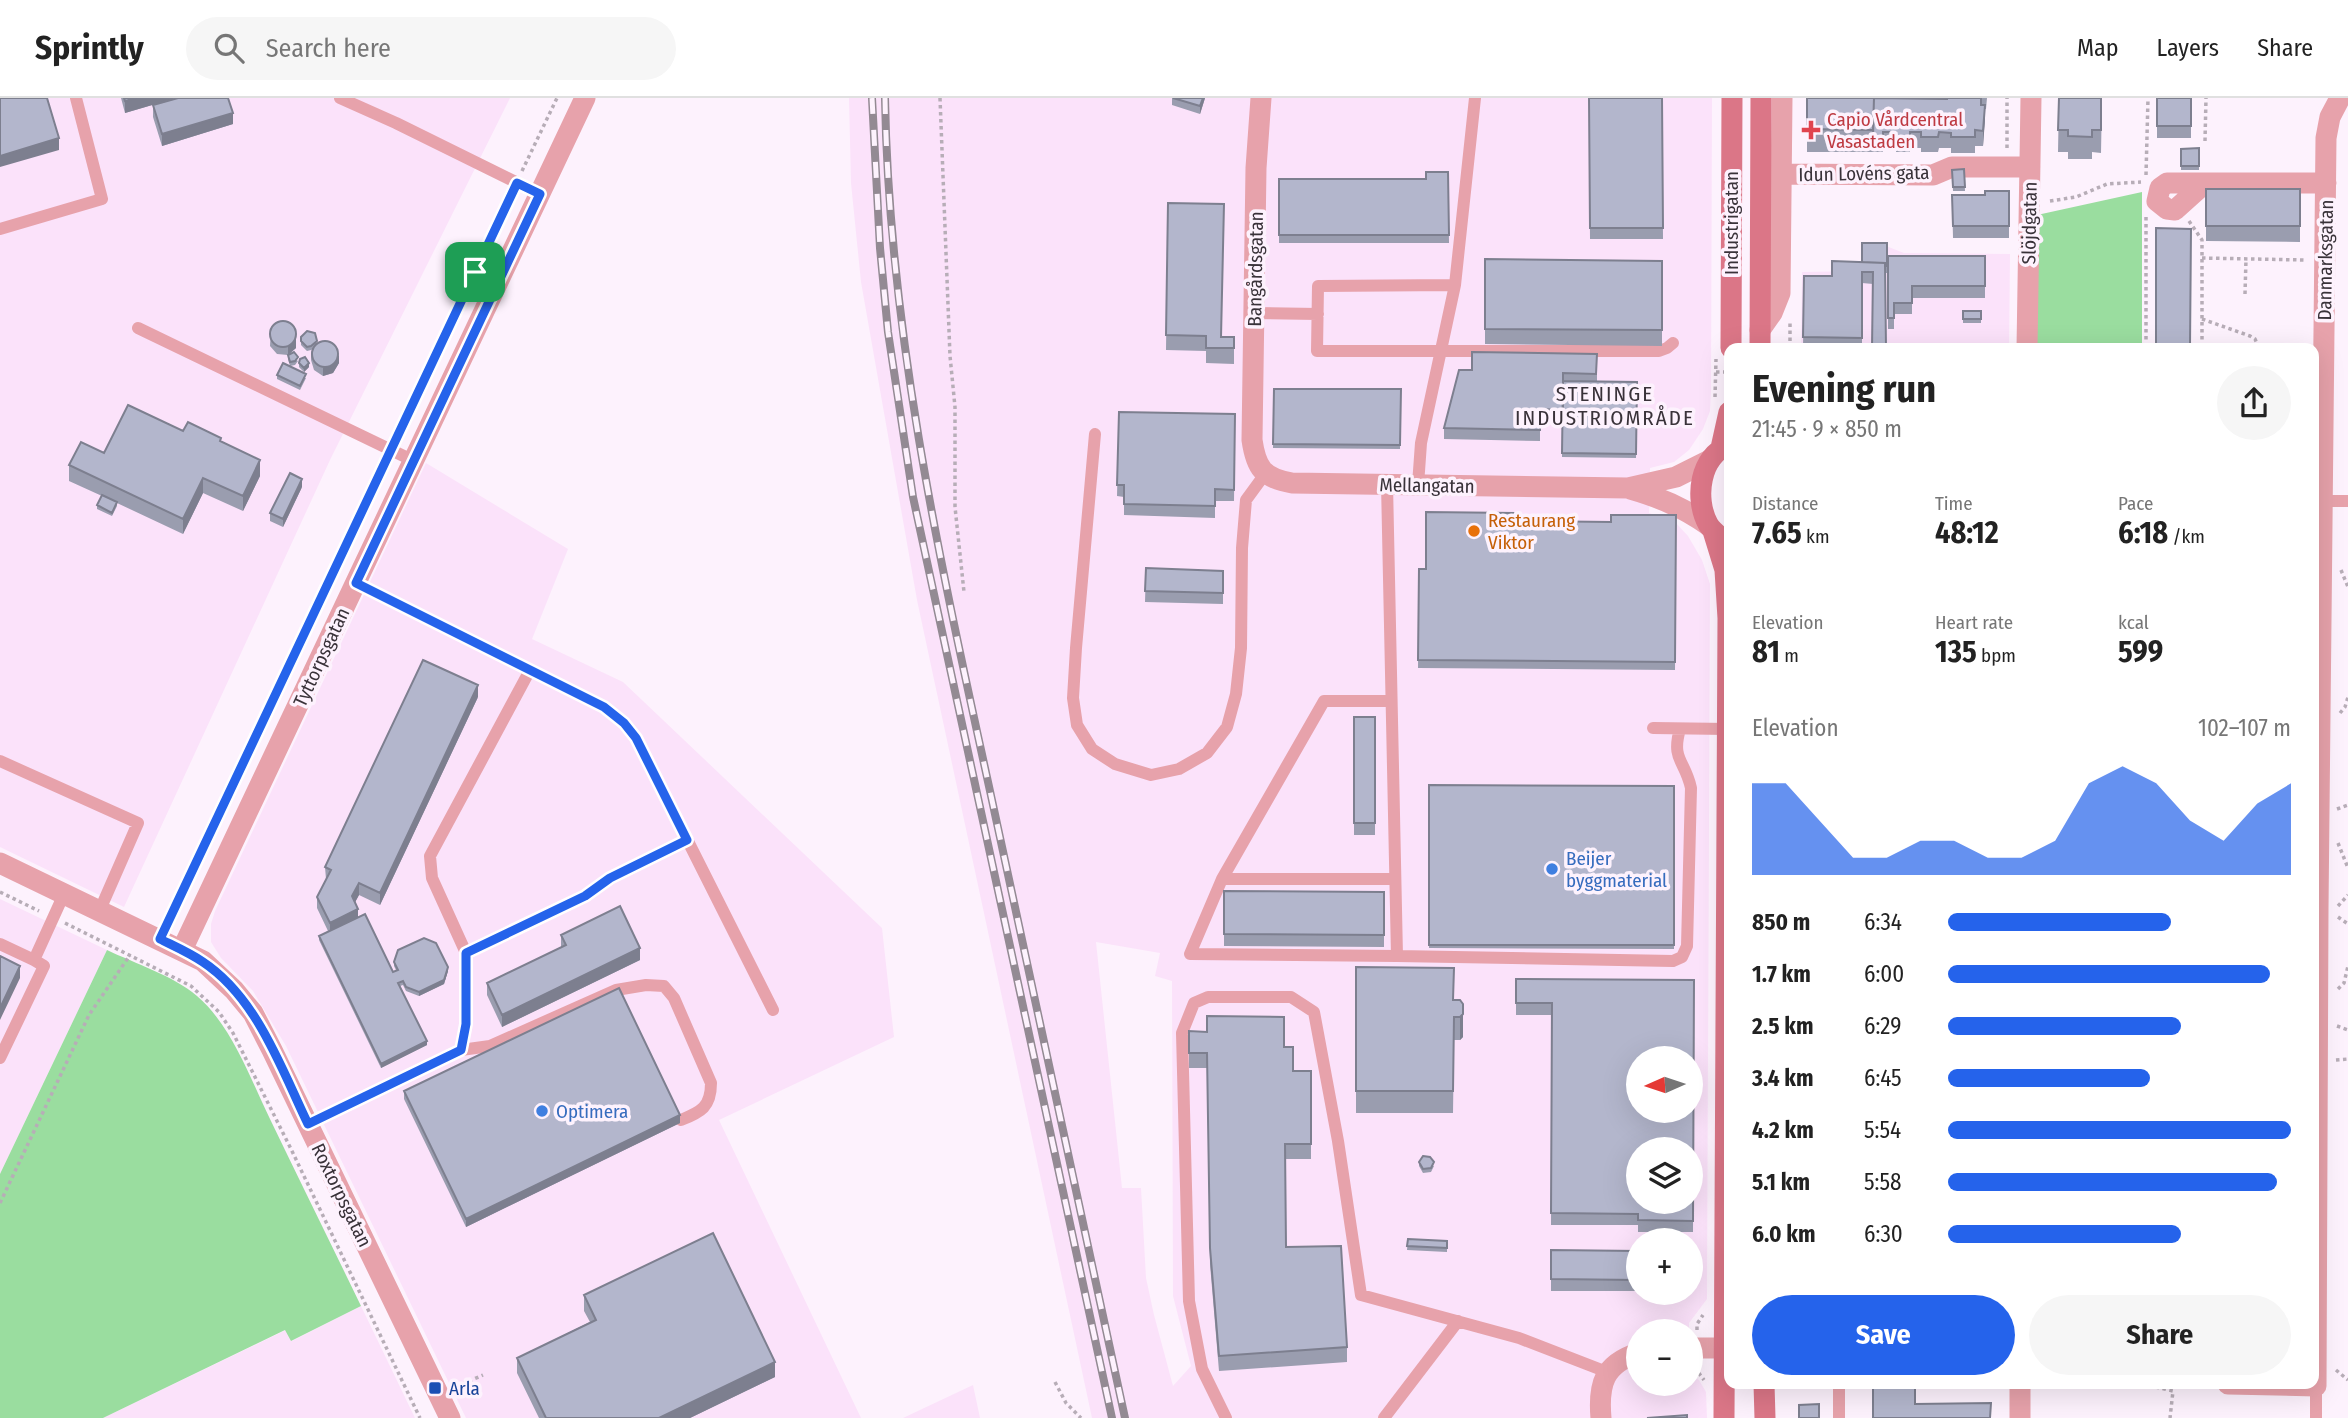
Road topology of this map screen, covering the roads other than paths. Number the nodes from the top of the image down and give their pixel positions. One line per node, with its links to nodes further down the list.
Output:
1 (76, 98): 17 (lane)
2 (340, 98): 11 (lane)
3 (585, 98): 16 (street, Tyttorpsgatan)
4 (1261, 98): 19 (street, Bangårdsgatan)
5 (1475, 98): 18 (lane)
6 (1732, 98): 24 (main road, Industrigatan)
7 (1761, 98): 22 (main road, Industrigatan)
8 (1782, 98): 13 (street)
9 (2031, 98): 12 (street, Slöjdgatan)
10 (2340, 98): 15 (street, Danmarksgatan)
11 (368, 104): 16 (lane)
12 (2030, 167): 13 (street, Idun Lovéns gata); 25 (street, Slöjdgatan)
13 (1781, 174): 22 (street)
14 (2205, 183): 15 (street)
15 (2326, 183): 35 (street, Danmarksgatan)
16 (540, 194): 30 (street, Tyttorpsgatan)
17 (0, 229)
18 (1455, 285): 20 (lane); 26 (lane)
19 (1254, 313): 20 (lane); 31 (street, Bangårdsgatan)
20 (1318, 313): 26 (lane)
21 (138, 328): 30 (lane)
22 (1760, 339)
23 (1672, 343): 26 (lane)
24 (1731, 343)
25 (2026, 343)
26 (1442, 351): 33 (lane)
27 (1095, 434): 31 (lane)
28 (1724, 434): 29 (main road)
29 (1720, 451): 34 (street, Mellangatan); 37 (main road)
30 (414, 461): 39 (street, Tyttorpsgatan)
31 (1265, 474): 32 (street, Mellangatan)
32 (1387, 484): 33 (street, Mellangatan); 41 (lane)
33 (1418, 485): 34 (street, Mellangatan)
34 (1628, 488): 37 (street, Mellangatan)
35 (2319, 496): 36 (lane)
36 (2348, 501)
37 (1717, 533): 38 (main road)
38 (1724, 567)
39 (356, 583): 40 (lane); 53 (street, Tyttorpsgatan)
40 (530, 670): 46 (lane); 54 (lane)
41 (1391, 701): 48 (lane); 49 (lane)
42 (1653, 728): 43 (lane)
43 (1680, 729): 44 (lane); 55 (lane)
44 (1724, 729)
45 (0, 761): 51 (lane)
46 (687, 840): 54 (lane); 57 (lane)
47 (0, 863): 50 (street, Roxtorpsgatan)
48 (1222, 879): 49 (lane); 55 (lane)
49 (1395, 879): 55 (lane)
50 (64, 894): 51 (street, Roxtorpsgatan); 56 (lane)
51 (99, 912): 53 (street, Roxtorpsgatan)
52 (0, 944): 56 (lane)
53 (182, 950): 61 (street, Roxtorpsgatan)
54 (466, 953): 58 (lane)
55 (1397, 956)
56 (34, 960): 59 (lane)
57 (773, 1010)
58 (461, 1050): 60 (lane); 61 (lane)
59 (0, 1058)
60 (681, 1121)
61 (308, 1124): 72 (street, Roxtorpsgatan)
62 (1458, 1321): 66 (lane); 73 (lane); 74 (lane)
63 (1703, 1348): 64 (street)
64 (1724, 1348)
65 (1626, 1358): 66 (street)
66 (1606, 1372): 75 (street)
67 (1725, 1389): 76 (main road)
68 (1764, 1389): 77 (main road)
69 (1839, 1389): 78 (lane)
70 (2020, 1389): 79 (street)
71 (2316, 1389): 80 (lane)
72 (450, 1418)
73 (1226, 1418)
74 (1384, 1418)
75 (1601, 1418)
76 (1724, 1418)
77 (1765, 1418)
78 (1839, 1418)
79 (2020, 1418)
80 (2316, 1418)

